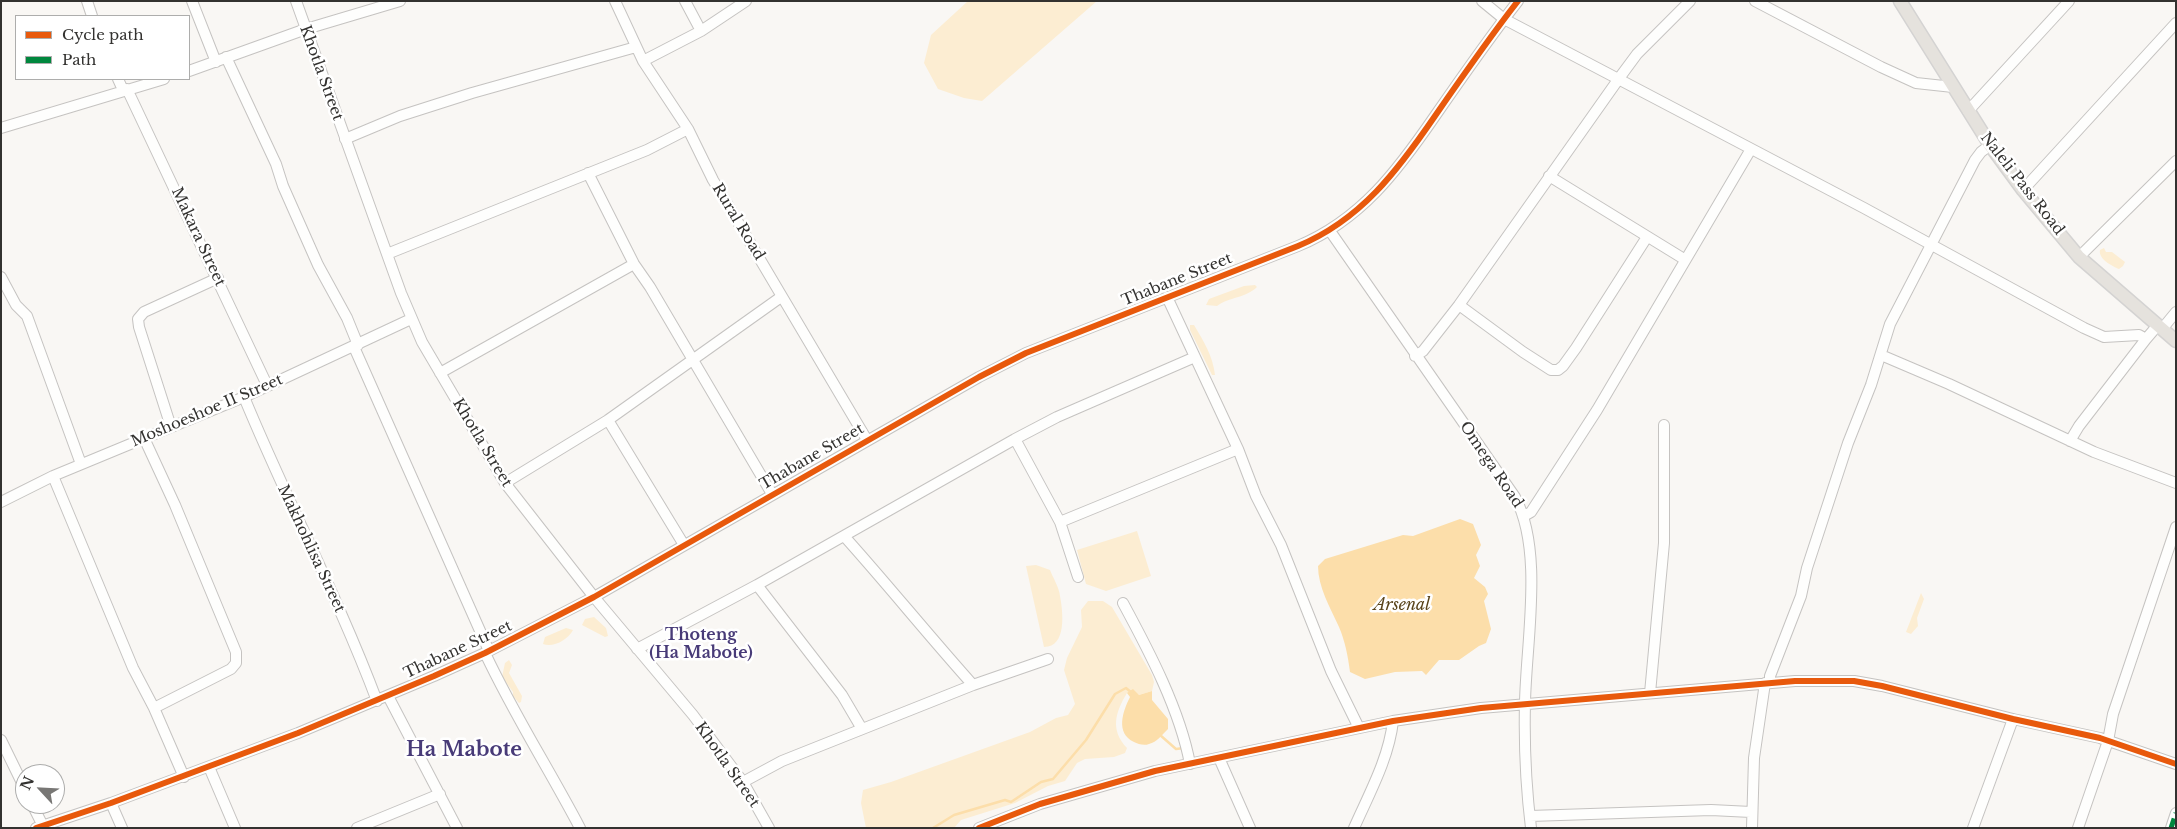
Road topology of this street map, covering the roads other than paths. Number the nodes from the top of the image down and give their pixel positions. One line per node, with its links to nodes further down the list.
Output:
1 (87, 1): 14 (street)
2 (192, 1): 22 (street)
3 (296, 1): 17 (street, Khotla Street)
4 (400, 1): 17 (street)
5 (615, 1): 19 (street, Rural Road)
6 (685, 1): 18 (street)
7 (746, 1): 18 (street)
8 (1482, 1): 15 (street)
9 (1518, 1): 15 (street, Thabane Street)
10 (1690, 1): 24 (street)
11 (1755, 1): 27 (street)
12 (1900, 1): 27 (main road, Naleli Pass Road)
13 (2069, 1): 29 (street)
14 (92, 15)
15 (1504, 18): 24 (street); 39 (street, Thabane Street)
16 (2176, 24): 38 (street)
17 (306, 29): 20 (street); 32 (street, Khotla Street)
18 (701, 31): 21 (street)
19 (636, 47): 21 (street, Rural Road); 32 (street)
20 (226, 57): 22 (street); 56 (street)
21 (643, 61): 31 (street, Rural Road)
22 (216, 62): 23 (street)
23 (190, 71)
24 (1620, 78): 34 (street); 37 (street)
25 (119, 80): 28 (street, Makara Street)
26 (160, 80): 28 (street)
27 (1953, 87): 29 (main road, Naleli Pass Road)
28 (125, 90): 30 (street); 47 (street, Makara Street)
29 (1968, 111): 33 (main road, Naleli Pass Road)
30 (1, 128)
31 (688, 129): 36 (street); 48 (street, Rural Road)
32 (345, 139): 42 (street, Khotla Street)
33 (1990, 146): 38 (main road, Naleli Pass Road); 41 (street)
34 (1751, 149): 41 (street); 44 (street)
35 (2176, 161): 43 (street)
36 (588, 173): 42 (street); 45 (street)
37 (1549, 176): 40 (street); 50 (street)
38 (2024, 190): 43 (main road, Naleli Pass Road)
39 (1330, 231): 49 (street, Thabane Street); 58 (street, Omega Road)
40 (1647, 237): 44 (street); 50 (street)
41 (1930, 244): 54 (street); 57 (street)
42 (387, 254): 52 (street, Khotla Street)
43 (2079, 257): 53 (main road, Naleli Pass Road)
44 (1684, 259): 78 (street)
45 (634, 264): 60 (street); 61 (street)
46 (1, 277): 72 (street)
47 (218, 278): 62 (street, Makara Street); 66 (street)
48 (782, 297): 60 (street); 69 (street, Rural Road)
49 (1166, 297): 59 (street); 69 (street, Thabane Street)
50 (1458, 305): 58 (street)
51 (2176, 312): 53 (street)
52 (411, 319): 56 (street, Moshoeshoe II Street); 61 (street, Khotla Street)
53 (2160, 327): 54 (street); 55 (main road, Naleli Pass Road)
54 (2146, 339): 70 (street)
55 (2176, 341)
56 (356, 346): 62 (street, Moshoeshoe II Street); 88 (street)
57 (1881, 355): 70 (street); 90 (street)
58 (1415, 356): 78 (street, Omega Road)
59 (1195, 357): 68 (street); 71 (street)
60 (694, 361): 64 (street); 76 (street)
61 (440, 373): 74 (street, Khotla Street)
62 (267, 385): 63 (street, Moshoeshoe II Street)
63 (244, 397): 66 (street, Moshoeshoe II Street); 94 (street, Makhohlisa Street)
64 (608, 420): 74 (street); 82 (street)
65 (1664, 425): 92 (street)
66 (171, 427): 67 (street, Moshoeshoe II Street)
67 (144, 438): 72 (street, Moshoeshoe II Street); 96 (street)
68 (1015, 439): 79 (street); 81 (street)
69 (867, 440): 76 (street, Thabane Street)
70 (2070, 441): 75 (street)
71 (1238, 449): 79 (street); 99 (street)
72 (81, 464): 73 (street, Moshoeshoe II Street)
73 (53, 476): 77 (street, Moshoeshoe II Street); 96 (street)
74 (505, 483): 85 (street, Khotla Street)
75 (2176, 483)
76 (772, 494): 82 (street, Thabane Street)
77 (1, 502)
78 (1524, 516): 95 (street, Omega Road)
79 (1060, 522): 83 (street)
80 (2176, 527): 102 (street)
81 (844, 536): 84 (street); 91 (street)
82 (684, 545): 85 (street, Thabane Street)
83 (1078, 577)
84 (756, 585): 87 (street); 100 (street)
85 (594, 598): 87 (street, Khotla Street); 88 (street, Thabane Street)
86 (1123, 603): 104 (street)
87 (637, 649): 109 (street, Khotla Street)
88 (487, 652): 93 (street, Thabane Street); 121 (street)
89 (1048, 659): 91 (street)
90 (1767, 683): 92 (street); 97 (street); 112 (street)
91 (974, 685): 100 (street)
92 (1650, 693): 95 (street)
93 (388, 696): 94 (street, Thabane Street); 110 (street)
94 (378, 701): 106 (street, Thabane Street)
95 (1525, 704): 98 (street); 115 (street, Omega Road)
96 (154, 708): 108 (street)
97 (2013, 719): 102 (street); 128 (street)
98 (1392, 721): 99 (street); 125 (street)
99 (1360, 728): 103 (street)
100 (862, 729): 109 (street)
101 (1, 740): 107 (street)
102 (2108, 741): 105 (street); 129 (street)
103 (1219, 758): 104 (street); 124 (street)
104 (1190, 764): 123 (street)
105 (2176, 764)
106 (209, 767): 108 (street, Thabane Street); 118 (street)
107 (15, 769)
108 (184, 777): 111 (street, Thabane Street)
109 (742, 782): 122 (street, Khotla Street)
110 (440, 794): 119 (street); 120 (street)
111 (111, 804): 116 (street, Thabane Street); 117 (street)
112 (1751, 812): 115 (street); 127 (street)
113 (2176, 813): 130 (street)
114 (35, 814): 116 (street)
115 (1530, 816): 126 (street, Omega Road)
116 (39, 827)
117 (122, 828)
118 (235, 828)
119 (357, 828)
120 (457, 828)
121 (580, 828)
122 (769, 828)
123 (979, 828)
124 (1250, 828)
125 (1354, 828)
126 (1531, 828)
127 (1752, 828)
128 (1973, 828)
129 (2078, 828)
130 (2170, 828)

